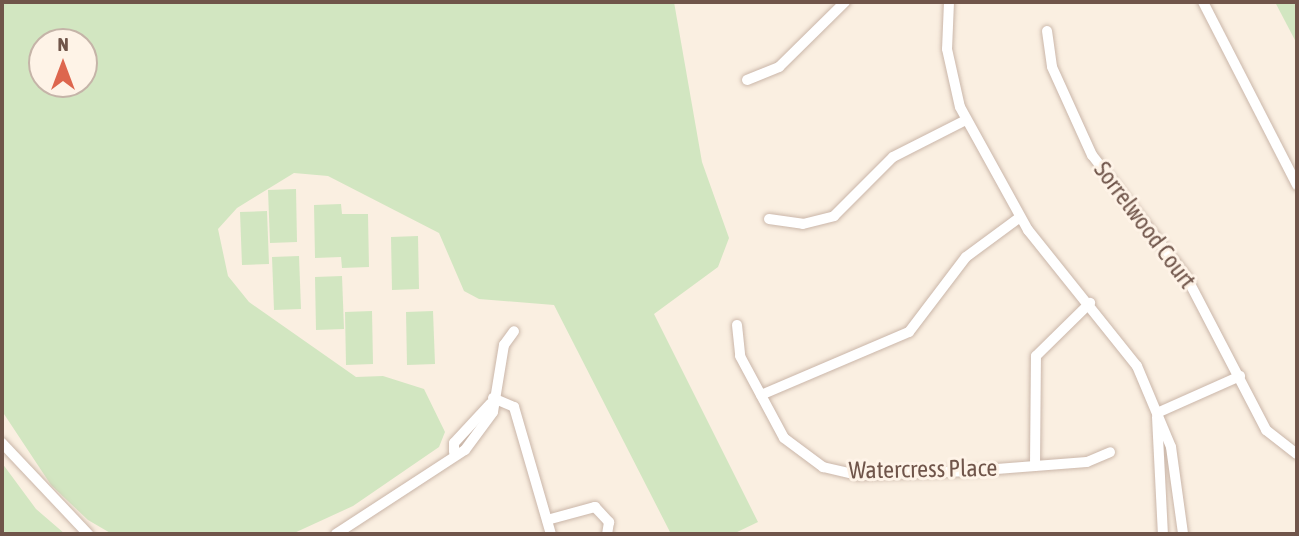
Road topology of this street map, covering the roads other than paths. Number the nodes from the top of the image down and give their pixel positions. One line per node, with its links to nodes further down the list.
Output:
1 (845, 2): 5 (street)
2 (949, 2): 6 (street)
3 (1203, 2): 7 (street)
4 (1047, 31): 13 (street, Sorrelwood Court)
5 (747, 80)
6 (966, 120): 8 (street); 9 (street)
7 (1297, 185)
8 (1020, 217): 10 (street); 14 (street)
9 (769, 219)
10 (1090, 303): 16 (street); 20 (street)
11 (737, 326): 14 (street, Watercress Place)
12 (514, 331): 15 (street)
13 (1240, 376): 16 (street); 19 (street, Sorrelwood Court)
14 (761, 396): 20 (street, Watercress Place)
15 (492, 400): 21 (street); 23 (street)
16 (1157, 413): 26 (street); 27 (street)
17 (2, 443): 22 (street)
18 (1110, 452): 20 (street, Watercress Place)
19 (1297, 454)
20 (1035, 466)
21 (547, 520): 24 (street); 25 (street)
22 (88, 534)
23 (336, 534)
24 (551, 534)
25 (607, 534)
26 (1163, 534)
27 (1183, 534)

